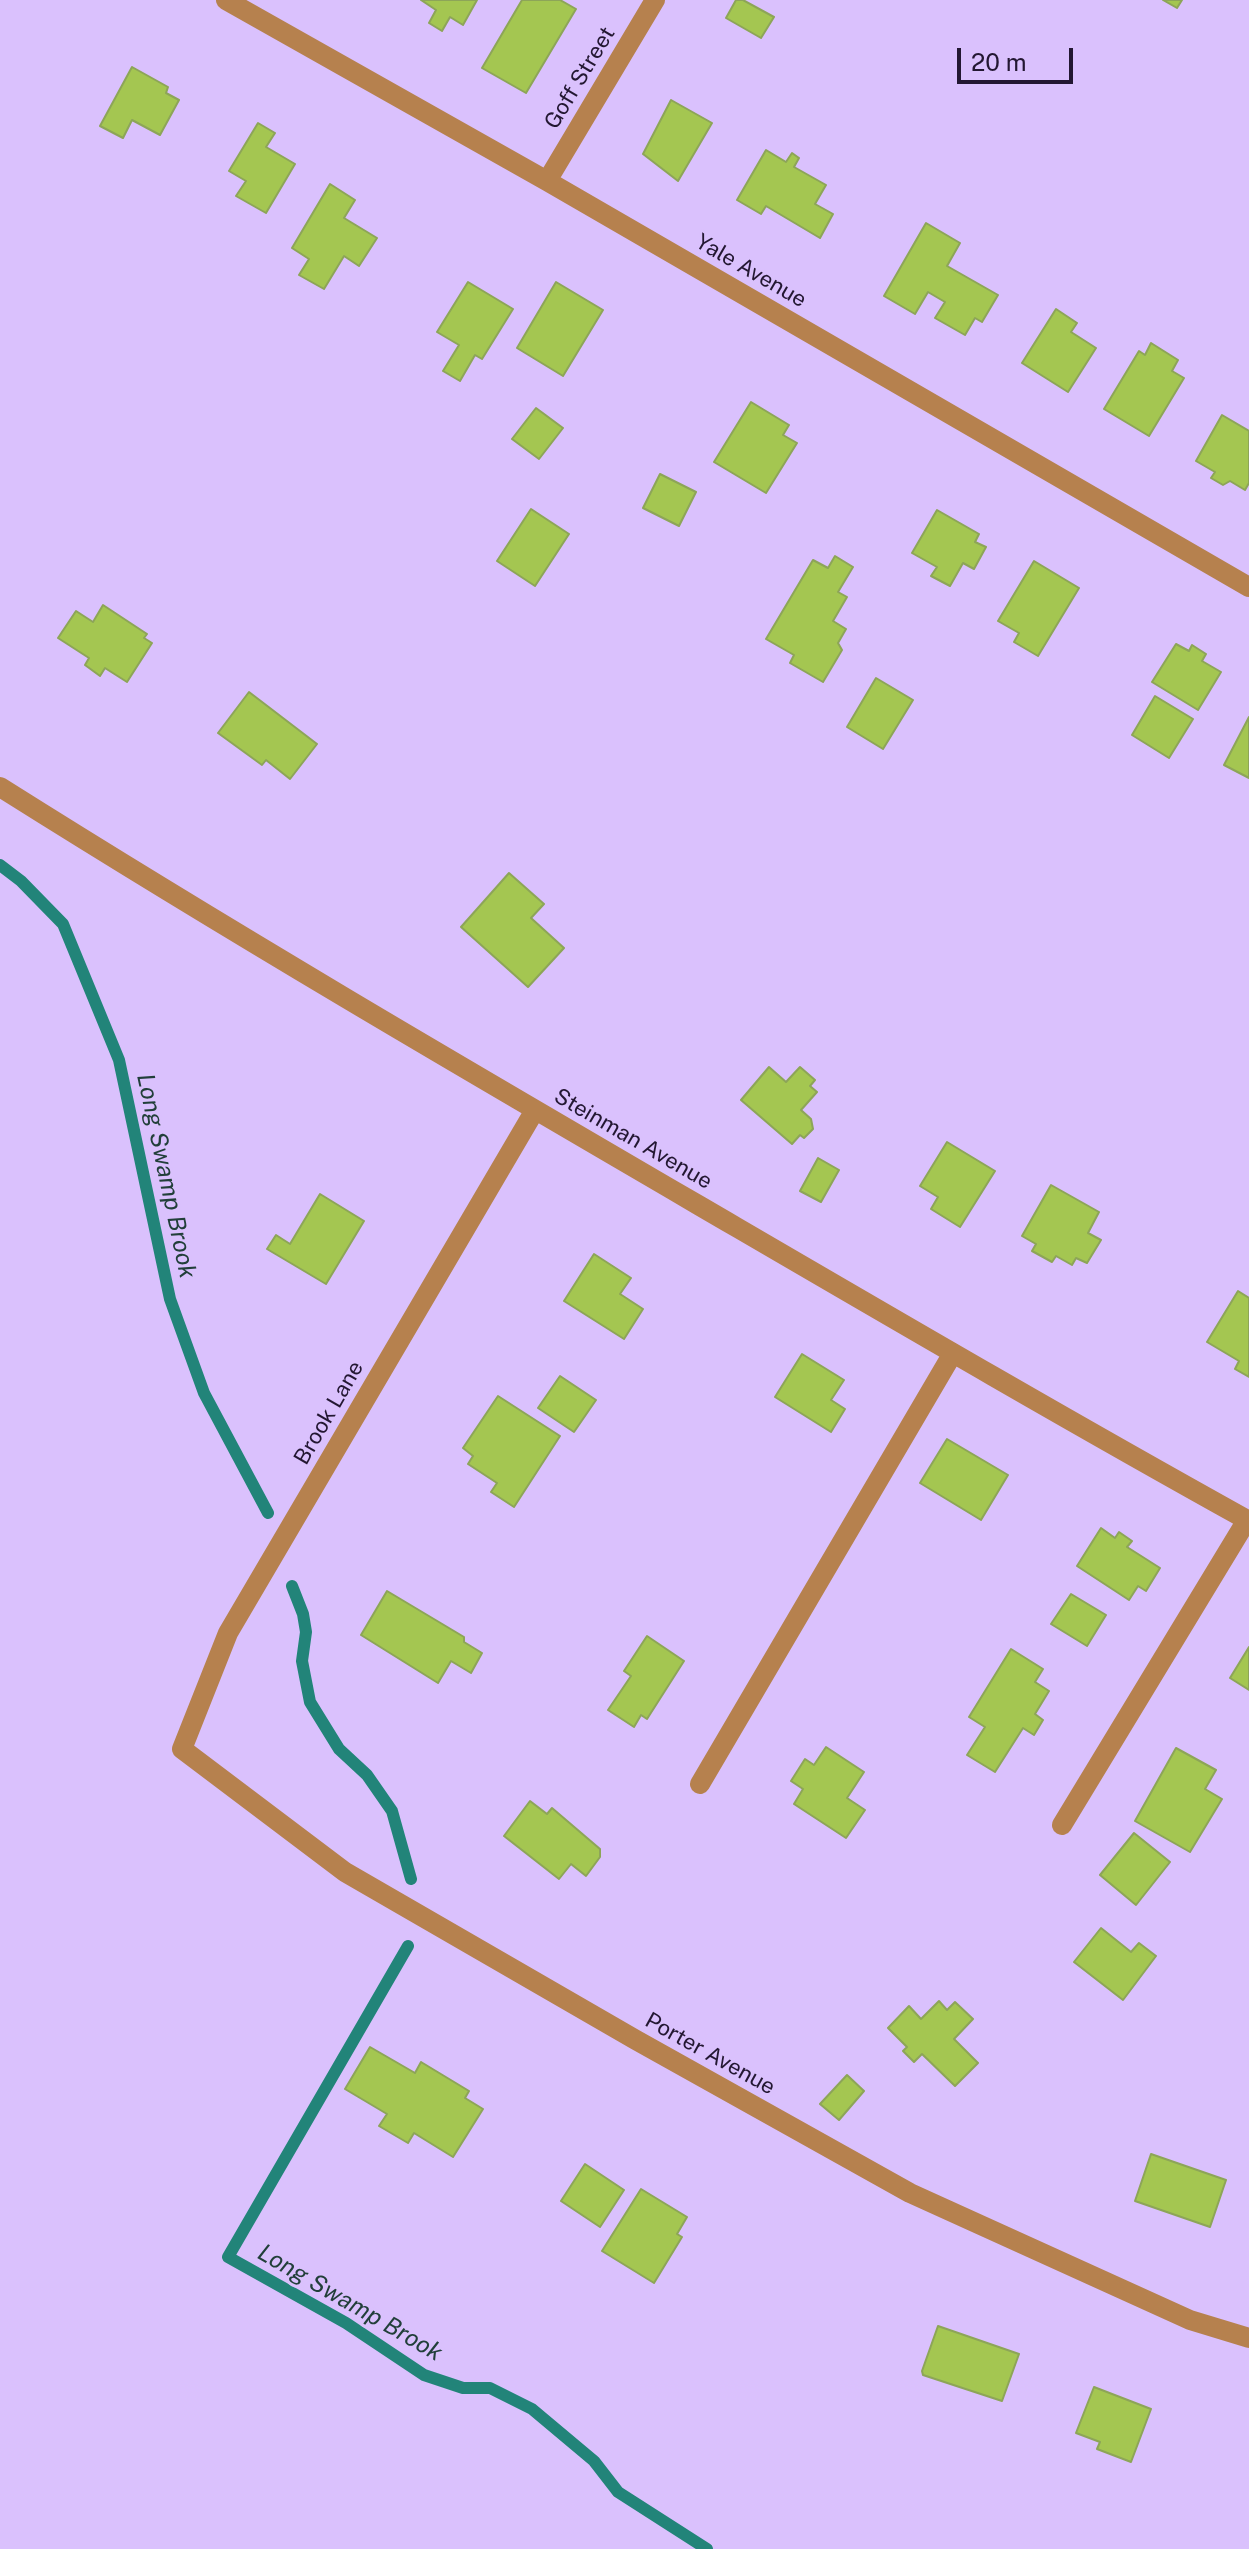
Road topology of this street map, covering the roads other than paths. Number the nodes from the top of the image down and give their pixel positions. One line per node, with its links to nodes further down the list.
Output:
1 (226, 0): 3 (street, Yale Avenue)
2 (655, 0): 3 (street, Goff Street)
3 (547, 181): 4 (street, Yale Avenue)
4 (1249, 587)
5 (0, 787): 6 (street, Steinman Avenue)
6 (535, 1110): 7 (street, Steinman Avenue); 9 (street, Brook Lane)
7 (953, 1353): 8 (street, Steinman Avenue); 10 (street)
8 (1248, 1521): 11 (street)
9 (182, 1749): 12 (street, Porter Avenue)
10 (700, 1784)
11 (1062, 1825)
12 (1249, 2338)

